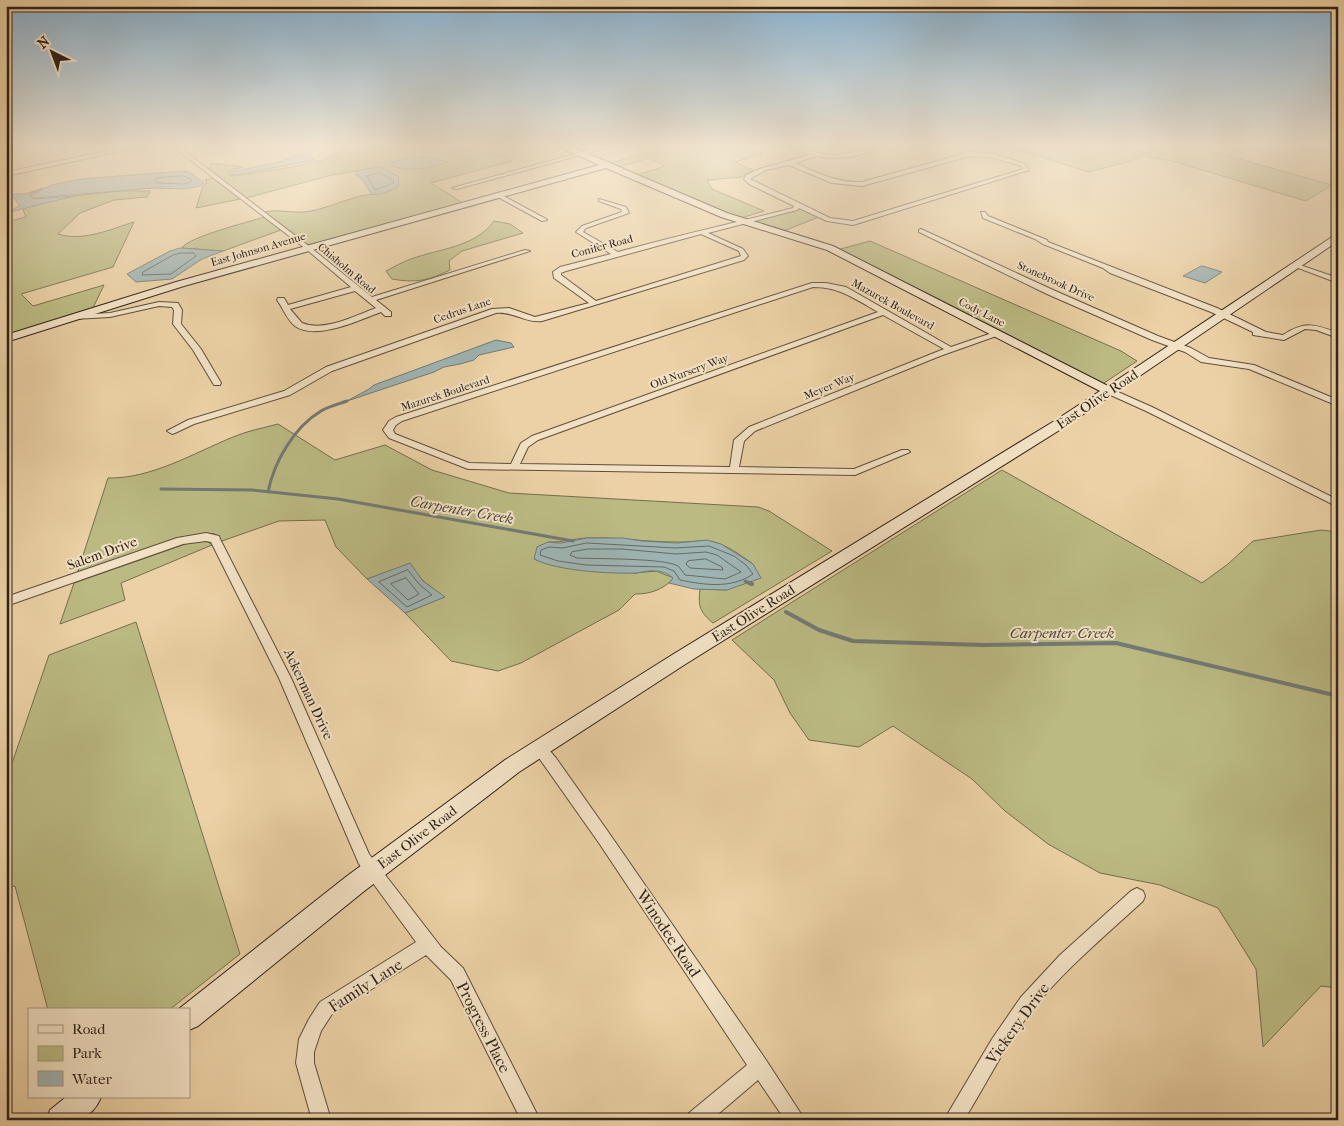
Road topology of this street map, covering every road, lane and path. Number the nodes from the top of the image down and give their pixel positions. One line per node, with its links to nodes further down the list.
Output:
1 (243, 199): 15 (street, Chisholm Road)
2 (485, 199): 15 (street, East Johnson Avenue)
3 (505, 199): 10 (street)
4 (687, 199): 11 (street, Cody Lane)
5 (786, 199): 8 (street)
6 (937, 199): 8 (street)
7 (601, 200): 17 (street)
8 (798, 205): 11 (street, Conifer Road)
9 (983, 213): 26 (street)
10 (544, 220)
11 (741, 221): 13 (street, Conifer Road); 28 (street, Cody Lane)
12 (921, 231): 32 (street, Stonebrook Drive)
13 (702, 232): 17 (street, Conifer Road); 23 (street, Cedrus Lane)
14 (1338, 236): 18 (street, East Olive Road)
15 (308, 248): 20 (street, Chisholm Road); 27 (street, East Johnson Avenue)
16 (527, 251): 22 (street)
17 (617, 254): 23 (street, Conifer Road)
18 (1294, 265): 19 (street); 26 (street, East Olive Road)
19 (1338, 280)
20 (357, 288): 22 (street, Chisholm Road); 24 (street)
21 (280, 300): 24 (street)
22 (370, 300): 24 (street, Chisholm Road)
23 (594, 303): 36 (street, Cedrus Lane)
24 (287, 308)
25 (884, 312): 31 (street, Mazurek Boulevard); 38 (street, Old Nursery Way); 38 (street, Mazurek Boulevard)
26 (1219, 316): 29 (street); 32 (street, East Olive Road)
27 (75, 317): 30 (street, East Johnson Avenue); 33 (street)
28 (995, 332): 31 (street, Meyer Way); 34 (street, Cody Lane)
29 (1338, 336)
30 (6, 339)
31 (955, 348): 39 (street, Meyer Way)
32 (1179, 348): 34 (street, East Olive Road); 35 (street, Stonebrook Drive)
33 (217, 383)
34 (1109, 391): 40 (street, Cody Lane); 43 (street, East Olive Road)
35 (1338, 403)
36 (172, 431)
37 (905, 452): 39 (street, Mazurek Boulevard)
38 (514, 467): 39 (street, Mazurek Boulevard)
39 (734, 470)
40 (1338, 504)
41 (208, 537): 42 (street, Salem Drive); 44 (street, Ackerman Drive)
42 (6, 602)
43 (539, 748): 44 (street, East Olive Road); 48 (street, Winodee Road)
44 (372, 871): 46 (street, Progress Place); 47 (street, East Olive Road)
45 (1137, 896): 55 (street, Vickery Drive)
46 (428, 944): 51 (street, Family Lane); 52 (street, Progress Place)
47 (190, 1016)
48 (760, 1066): 53 (street); 54 (street, Winodee Road)
49 (87, 1098): 50 (street)
50 (60, 1120)
51 (322, 1120)
52 (531, 1120)
53 (696, 1120)
54 (796, 1120)
55 (953, 1120)

